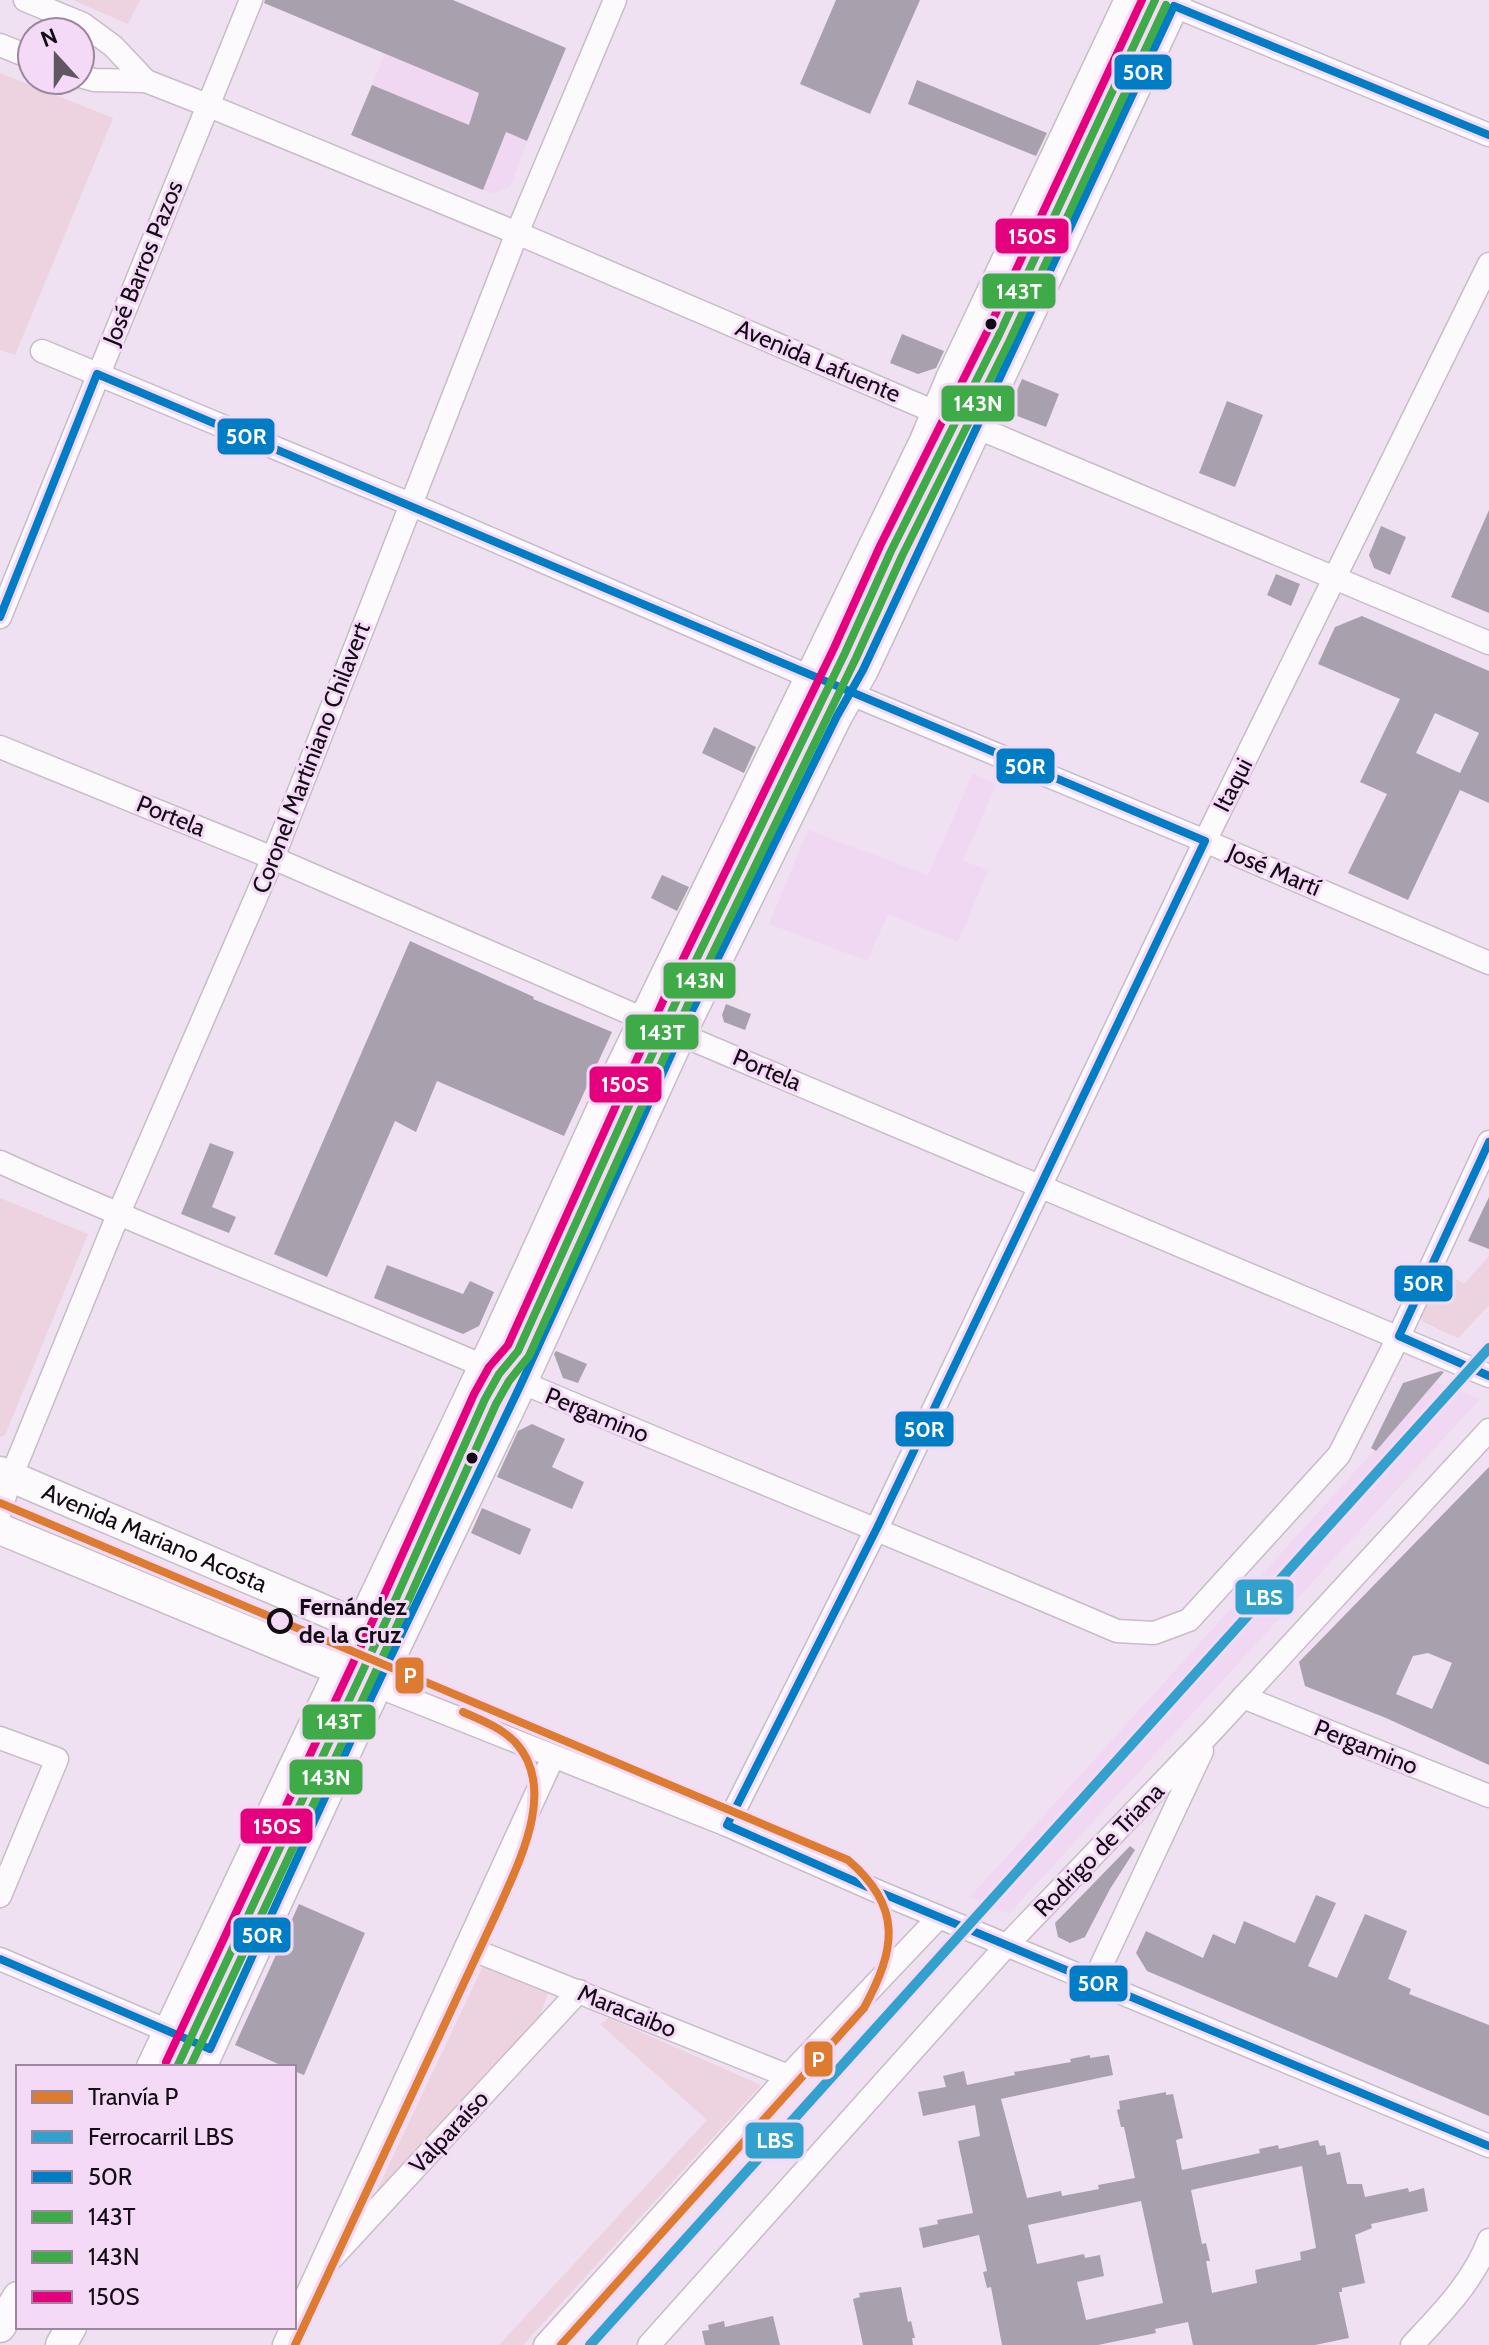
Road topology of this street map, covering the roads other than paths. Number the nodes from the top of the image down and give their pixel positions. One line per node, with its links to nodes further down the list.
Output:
1 (25, 0): 7 (street, Avenida Lafuente)
2 (251, 0): 8 (street, José Barros Pazos)
3 (615, 0): 10 (street, Coronel Martiniano Chilavert)
4 (1130, 0): 14 (main road)
5 (1170, 2): 9 (street); 15 (main road)
6 (96, 80): 7 (street, Avenida Lafuente)
7 (146, 81): 8 (street, Avenida Lafuente)
8 (207, 105): 10 (street, Avenida Lafuente); 13 (street, José Barros Pazos)
9 (1489, 135)
10 (517, 233): 14 (street, Avenida Lafuente); 16 (street, Coronel Martiniano Chilavert)
11 (1489, 264): 17 (street, Itaqui)
12 (42, 351): 13 (street, José Martí)
13 (97, 374): 16 (street, José Martí); 18 (street, José Barros Pazos)
14 (937, 412): 15 (street, Avenida Lafuente); 20 (main road)
15 (976, 429): 17 (street, Avenida Lafuente); 21 (main road)
16 (410, 504): 20 (street, José Martí); 24 (street, Coronel Martiniano Chilavert)
17 (1336, 579): 19 (street, Avenida Lafuente); 23 (street, Itaqui)
18 (0, 617)
19 (1489, 643)
20 (810, 677): 21 (street, José Martí); 26 (main road)
21 (849, 692): 23 (street, José Martí); 27 (main road)
22 (0, 747): 24 (street, Portela)
23 (1205, 841): 25 (street, José Martí); 30 (street, Itaqui)
24 (273, 858): 26 (street, Portela); 31 (street, Coronel Martiniano Chilavert)
25 (1489, 963)
26 (646, 1020): 27 (street, Portela); 33 (main road)
27 (681, 1033): 30 (street, Portela); 35 (main road)
28 (1489, 1142): 32 (street)
29 (0, 1162): 31 (street, Pergamino)
30 (1040, 1187): 32 (street, Portela); 39 (street, Itaqui)
31 (118, 1215): 33 (street, Pergamino); 37 (street, Coronel Martiniano Chilavert)
32 (1399, 1336): 34 (street, Portela); 39 (street, Pergamino)
33 (483, 1367): 35 (street, Pergamino); 41 (main road)
34 (1489, 1376)
35 (521, 1384): 39 (street, Pergamino); 42 (main road)
36 (1489, 1430): 45 (street, Rodrigo de Triana)
37 (6, 1475): 38 (street, Coronel Martiniano Chilavert); 41 (main road, Avenida Mariano Acosta)
38 (0, 1512)
39 (877, 1528): 50 (street, Itaqui)
40 (0, 1529): 43 (main road, Avenida Mariano Acosta)
41 (360, 1625): 42 (main road, Avenida Mariano Acosta); 43 (main road)
42 (398, 1642): 44 (main road)
43 (340, 1671): 44 (main road, Avenida Mariano Acosta); 58 (main road)
44 (377, 1686): 48 (street, Avenida Mariano Acosta); 59 (main road)
45 (1243, 1697): 46 (street, Rodrigo de Triana); 49 (street, Pergamino)
46 (1211, 1732): 53 (street, Rodrigo de Triana); 56 (street)
47 (0, 1738): 51 (street)
48 (553, 1757): 50 (street, Avenida Mariano Acosta); 54 (street, Valparaíso)
49 (1489, 1796)
50 (727, 1825): 52 (street, Avenida Mariano Acosta)
51 (0, 1896)
52 (939, 1917): 53 (street, Avenida Mariano Acosta); 61 (street)
53 (1007, 1945): 56 (street, Avenida Mariano Acosta); 69 (street, Rodrigo de Triana)
54 (466, 1947): 57 (street, Maracaibo); 64 (street, Valparaíso)
55 (0, 1959): 58 (street)
56 (1094, 1981): 62 (street, Avenida Mariano Acosta)
57 (579, 1991): 61 (street, Maracaibo); 64 (street, Valparaíso)
58 (171, 2032): 59 (street); 60 (main road)
59 (206, 2058)
60 (153, 2065)
61 (788, 2076): 68 (street)
62 (1489, 2146)
63 (1489, 2240): 70 (street)
64 (317, 2272): 66 (street, Valparaíso)
65 (16, 2300): 67 (main road)
66 (296, 2317)
67 (0, 2327)
68 (545, 2345)
69 (649, 2345)
70 (1412, 2345)

